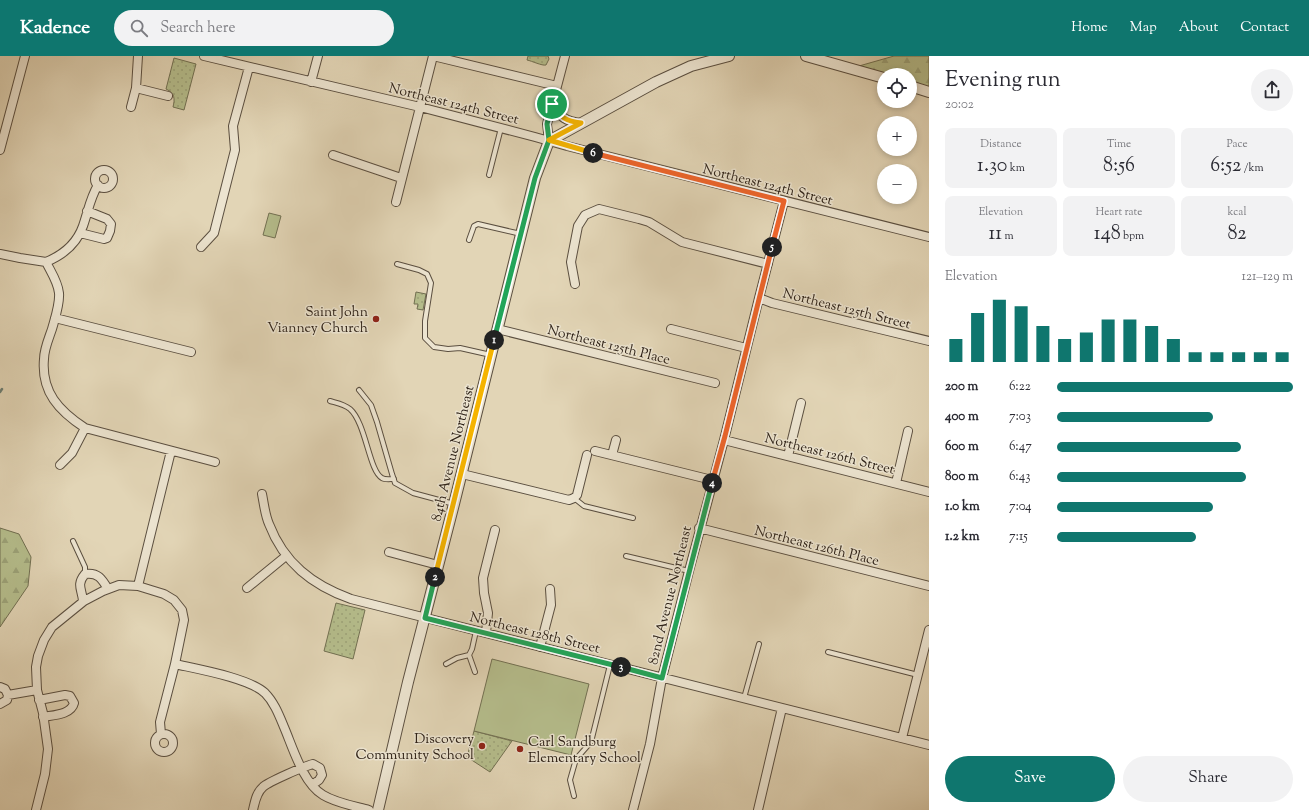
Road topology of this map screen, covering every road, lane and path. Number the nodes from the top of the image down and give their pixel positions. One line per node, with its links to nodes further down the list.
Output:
1 (25, 56): 23 (street)
2 (138, 56): 13 (street)
3 (204, 56): 9 (street, Northeast 124th Street)
4 (318, 56): 11 (street)
5 (433, 56): 12 (street); 19 (street)
6 (565, 56): 12 (street, 84th Avenue Northeast)
7 (729, 56): 20 (street)
8 (806, 56): 10 (street)
9 (249, 67): 11 (street, Northeast 124th Street); 35 (street)
10 (877, 76)
11 (311, 82): 19 (street, Northeast 124th Street)
12 (557, 86): 17 (street, 84th Avenue Northeast)
13 (136, 88): 16 (street); 18 (street)
14 (917, 88): 15 (street)
15 (929, 92)
16 (168, 96)
17 (552, 104): 20 (street); 22 (street, 84th Avenue Northeast)
18 (131, 107)
19 (420, 107): 21 (street, Northeast 124th Street); 26 (street)
20 (581, 123): 22 (street)
21 (501, 128): 22 (street, Northeast 124th Street); 25 (lane)
22 (549, 140): 28 (street, Northeast 124th Street); 32 (street, 84th Avenue Northeast)
23 (0, 150)
24 (333, 155): 26 (street)
25 (489, 175)
26 (401, 178): 29 (street)
27 (98, 185): 30 (street)
28 (784, 201): 33 (street, Northeast 124th Street); 39 (street, 82nd Avenue Northeast)
29 (396, 202)
30 (87, 211): 31 (street); 31 (street)
31 (80, 233): 37 (street)
32 (521, 234): 34 (lane); 43 (street, 84th Avenue Northeast)
33 (929, 237)
34 (469, 240)
35 (201, 246)
36 (0, 254): 37 (street)
37 (46, 262): 42 (street)
38 (398, 264): 48 (lane)
39 (768, 264): 40 (street); 41 (street, 82nd Avenue Northeast)
40 (575, 284)
41 (759, 298): 45 (street, Northeast 125th Street); 46 (street, 82nd Avenue Northeast)
42 (55, 318): 47 (street); 53 (street)
43 (497, 329): 48 (street, 84th Avenue Northeast); 49 (street, Northeast 125th Place)
44 (671, 329): 46 (street)
45 (929, 341)
46 (746, 348): 56 (street, 82nd Avenue Northeast)
47 (191, 352)
48 (491, 355): 62 (street, 84th Avenue Northeast)
49 (715, 383)
50 (359, 390): 63 (lane)
51 (330, 401): 63 (lane)
52 (801, 403): 59 (street)
53 (85, 428): 57 (street); 61 (street)
54 (908, 431): 65 (street)
55 (616, 440): 58 (street)
56 (724, 440): 59 (street, Northeast 126th Street); 64 (street, 82nd Avenue Northeast)
57 (171, 451): 60 (street); 80 (street)
58 (612, 456): 64 (street); 68 (street)
59 (788, 456): 65 (street, Northeast 126th Street)
60 (215, 462)
61 (60, 465)
62 (462, 474): 68 (street); 69 (street, 84th Avenue Northeast)
63 (394, 478): 69 (lane)
64 (712, 480): 71 (street, 82nd Avenue Northeast)
65 (896, 483): 66 (street, Northeast 126th Street)
66 (929, 492)
67 (262, 494): 75 (street, Northeast 128th Street)
68 (574, 498): 70 (lane)
69 (454, 504): 77 (street, 84th Avenue Northeast)
70 (633, 518)
71 (699, 528): 78 (street, 82nd Avenue Northeast); 81 (street, Northeast 126th Place)
72 (494, 530): 89 (street)
73 (73, 541): 79 (lane)
74 (389, 552): 77 (street)
75 (286, 556): 82 (street); 86 (street, Northeast 128th Street)
76 (626, 556): 78 (lane)
77 (438, 565): 86 (street, 84th Avenue Northeast)
78 (689, 571): 99 (street, 82nd Avenue Northeast)
79 (85, 574): 84 (street); 85 (street)
80 (138, 586): 84 (street); 94 (street)
81 (929, 586)
82 (247, 588)
83 (550, 589): 91 (street)
84 (106, 590): 85 (street)
85 (84, 601): 101 (street)
86 (425, 618): 87 (street, Northeast 128th Street); 117 (street, 84th Avenue Northeast)
87 (476, 630): 89 (street, Northeast 128th Street); 93 (lane)
88 (929, 630): 98 (street)
89 (486, 633): 91 (street, Northeast 128th Street)
90 (759, 644): 103 (lane)
91 (540, 647): 96 (street, Northeast 128th Street)
92 (828, 652): 98 (lane)
93 (469, 655): 95 (lane); 97 (lane)
94 (175, 664): 108 (street); 111 (street)
95 (446, 664)
96 (610, 664): 99 (street, Northeast 128th Street); 113 (lane)
97 (475, 672)
98 (918, 675): 109 (street)
99 (662, 678): 103 (street, Northeast 128th Street); 118 (street, 82nd Avenue Northeast)
100 (0, 687): 102 (street)
101 (37, 690): 102 (street); 104 (street)
102 (8, 695): 105 (street)
103 (744, 699): 106 (street, Northeast 128th Street)
104 (39, 700): 107 (street); 107 (street)
105 (0, 704)
106 (782, 708): 109 (street, Northeast 128th Street); 119 (street)
107 (43, 717): 114 (street)
108 (161, 734)
109 (902, 738): 110 (street, Northeast 128th Street)
110 (929, 745)
111 (302, 768): 112 (street); 112 (street); 115 (street)
112 (312, 785): 116 (street)
113 (574, 796)
114 (36, 810)
115 (253, 810)
116 (369, 810)
117 (378, 810)
118 (633, 810)
119 (758, 810)

